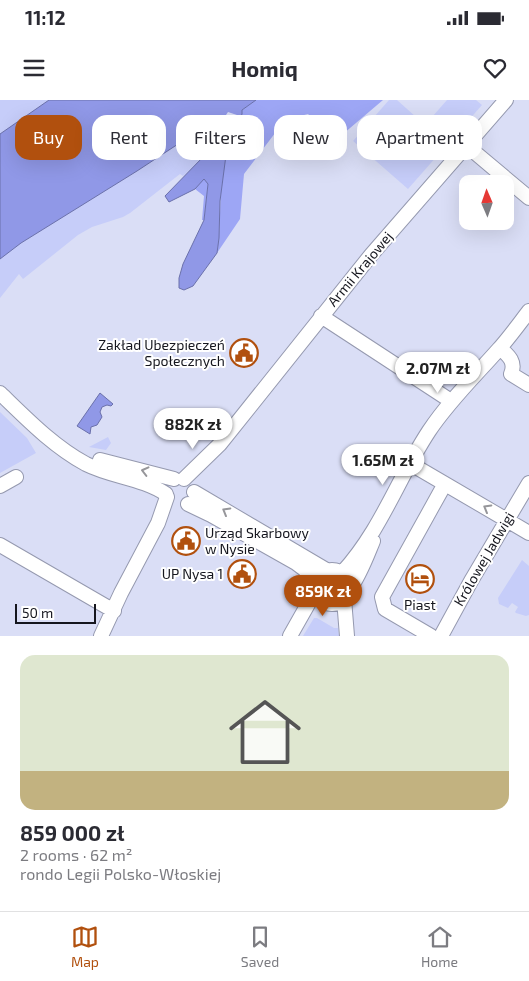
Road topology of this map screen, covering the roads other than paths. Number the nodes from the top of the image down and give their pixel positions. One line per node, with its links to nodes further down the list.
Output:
1 (506, 100): 2 (street, Armii Krajowej)
2 (482, 127)
3 (482, 158): 5 (street)
4 (453, 160): 7 (street, Armii Krajowej)
5 (529, 198)
6 (529, 311): 8 (street)
7 (321, 316): 11 (street); 17 (street, Armii Krajowej)
8 (500, 348): 9 (street); 11 (street)
9 (529, 385)
10 (0, 393): 17 (street)
11 (451, 401): 12 (street)
12 (410, 464): 16 (street); 19 (street)
13 (16, 477): 15 (street)
14 (529, 483): 18 (street, Królowej Jadwigi)
15 (0, 486)
16 (443, 486): 18 (street, one-way to 16); 29 (street)
17 (180, 492): 22 (street, one-way to 17); 23 (street); 25 (street, Armii Krajowej)
18 (507, 520): 20 (street); 30 (street, Królowej Jadwigi)
19 (380, 521): 22 (street); 24 (street)
20 (529, 533)
21 (0, 545): 25 (street)
22 (335, 572): 23 (street); 24 (street)
23 (316, 587): 24 (street); 27 (street)
24 (347, 595): 28 (street)
25 (114, 611): 26 (street, Armii Krajowej)
26 (101, 636)
27 (290, 636)
28 (347, 636)
29 (431, 636)
30 (441, 636)

